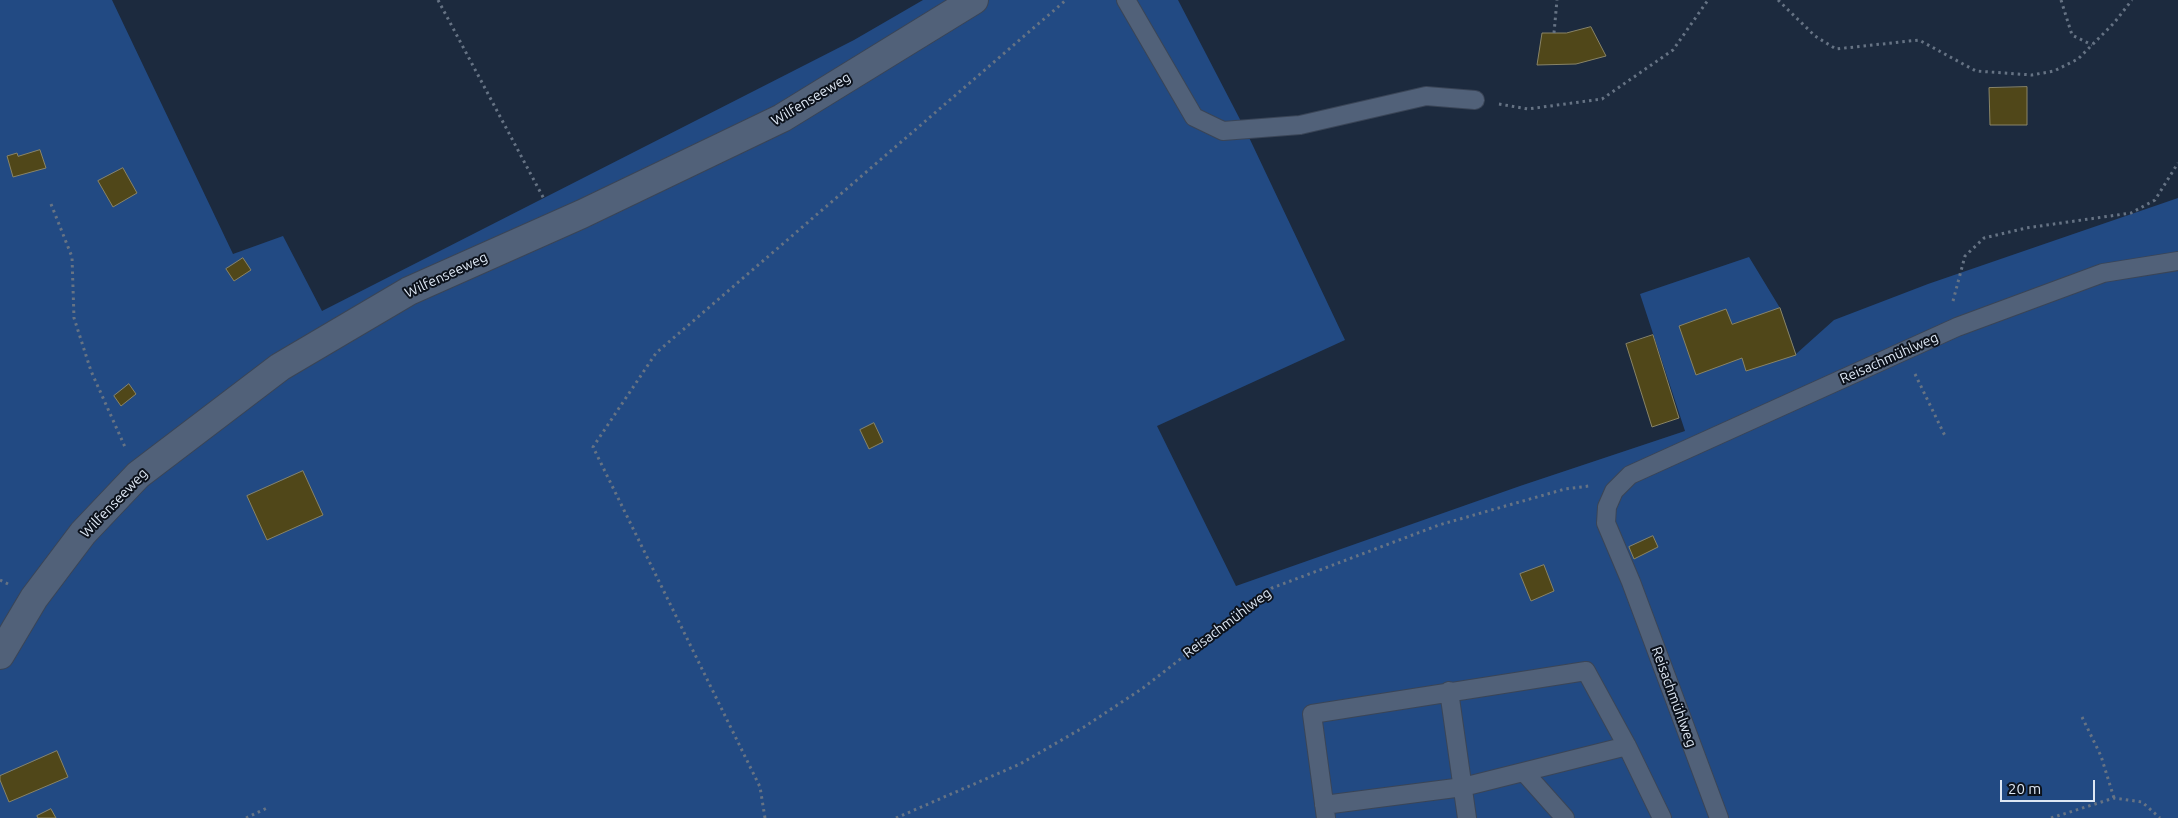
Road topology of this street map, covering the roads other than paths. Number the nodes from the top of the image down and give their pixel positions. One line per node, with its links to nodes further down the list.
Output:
1 (974, 0): 5 (street, Wilfenseeweg)
2 (1126, 0): 3 (lane)
3 (1475, 100)
4 (2178, 261): 14 (lane, Reisachmühlweg)
5 (0, 655)
6 (1449, 691): 7 (lane); 9 (lane); 10 (lane)
7 (1627, 746): 8 (lane); 13 (lane)
8 (1524, 772): 9 (lane); 12 (lane)
9 (1463, 787): 10 (lane); 11 (lane)
10 (1325, 811)
11 (1467, 818)
12 (1565, 818)
13 (1662, 818)
14 (1719, 818)

